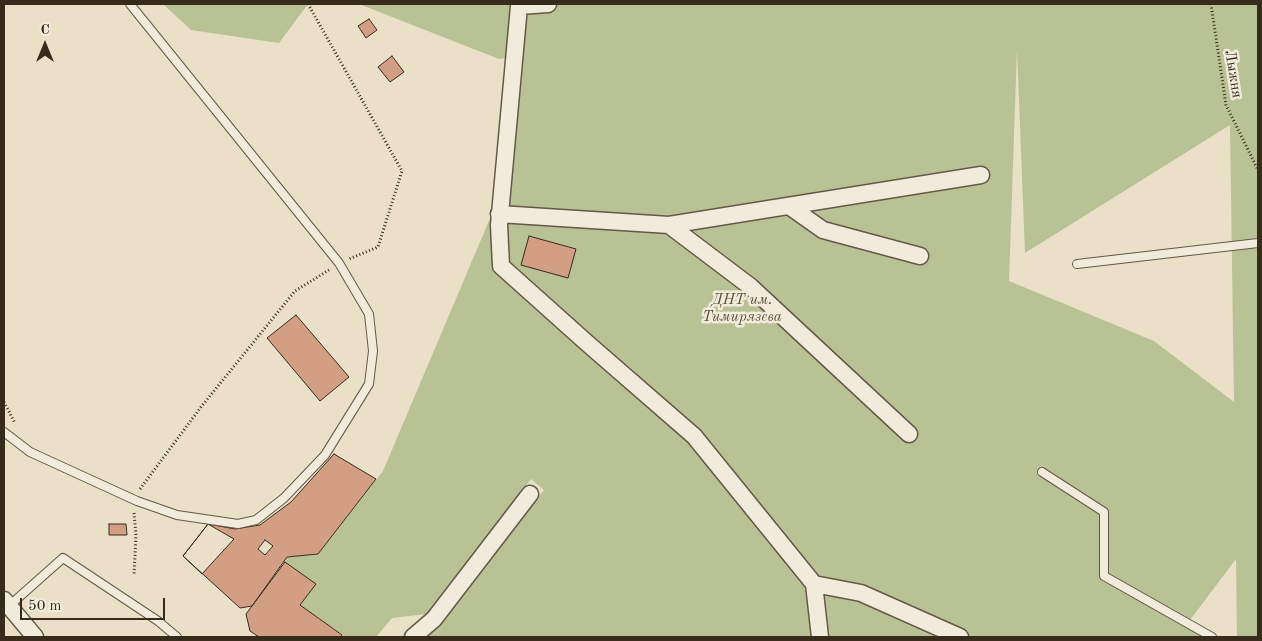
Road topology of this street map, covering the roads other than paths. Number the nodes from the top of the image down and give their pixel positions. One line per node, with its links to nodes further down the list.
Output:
1 (130, 4): 10 (lane)
2 (548, 4): 5 (street)
3 (981, 175): 4 (street)
4 (789, 206): 6 (street); 8 (street)
5 (500, 214): 6 (street); 14 (street)
6 (669, 225): 11 (street)
7 (1258, 243): 9 (lane)
8 (920, 256)
9 (1076, 264)
10 (4, 432)
11 (909, 434)
12 (1042, 472): 21 (lane)
13 (530, 494): 18 (street)
14 (814, 584): 19 (street); 20 (street)
15 (6, 603): 16 (street); 17 (lane)
16 (35, 637)
17 (176, 637)
18 (413, 637)
19 (820, 637)
20 (960, 637)
21 (1212, 637)

